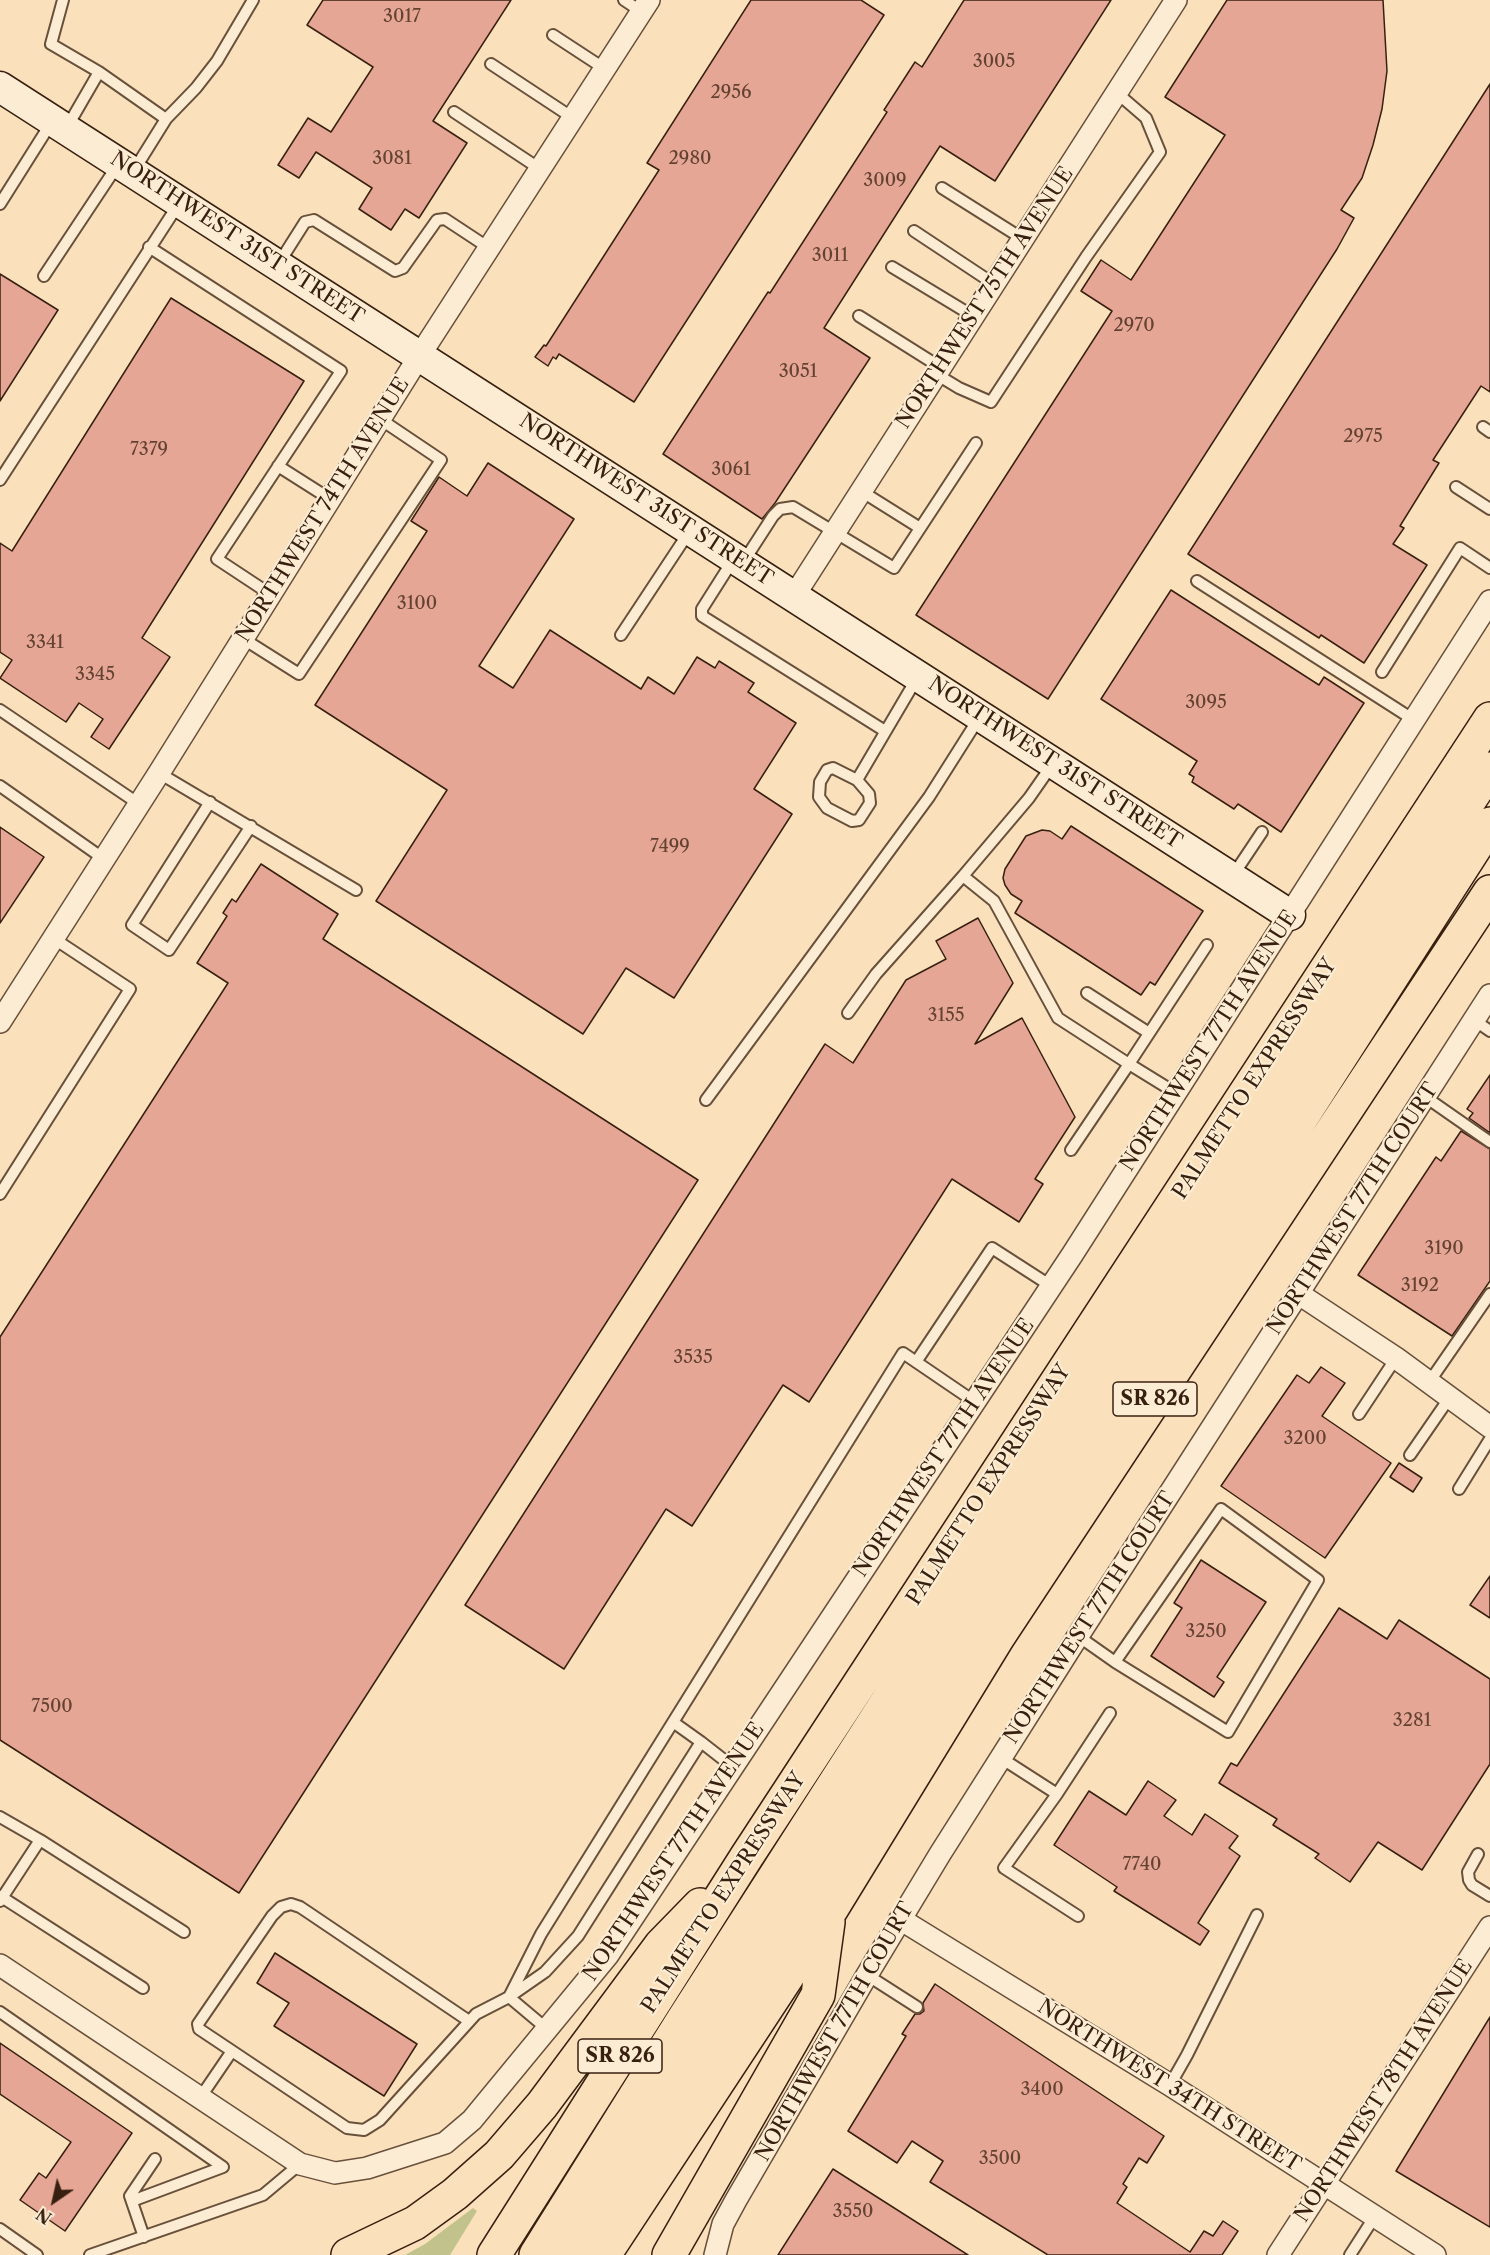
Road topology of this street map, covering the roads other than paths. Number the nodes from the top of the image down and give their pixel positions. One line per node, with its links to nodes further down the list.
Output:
1 (63, 0): 9 (lane)
2 (253, 0): 14 (lane)
3 (624, 0): 5 (lane)
4 (1176, 0): 11 (street, NORTHWEST 75TH AVENUE)
5 (646, 6): 8 (street, NORTHWEST 74TH AVENUE)
6 (553, 35): 8 (lane)
7 (492, 64): 13 (lane)
8 (605, 69): 13 (street, NORTHWEST 74TH AVENUE)
9 (99, 72): 14 (lane); 15 (lane)
10 (0, 87): 15 (street, NORTHWEST 31ST STREET)
11 (1117, 93): 22 (street, NORTHWEST 75TH AVENUE); 32 (lane)
12 (454, 112): 17 (lane)
13 (573, 118): 17 (street, NORTHWEST 74TH AVENUE)
14 (166, 119): 16 (lane)
15 (59, 125): 16 (street, NORTHWEST 31ST STREET); 20 (lane)
16 (126, 168): 19 (street, NORTHWEST 31ST STREET); 27 (lane)
17 (540, 169): 24 (street, NORTHWEST 74TH AVENUE)
18 (942, 188): 22 (lane)
19 (180, 202): 23 (lane); 25 (street, NORTHWEST 31ST STREET)
20 (0, 204)
21 (914, 231): 28 (lane)
22 (1023, 238): 28 (street, NORTHWEST 75TH AVENUE)
23 (149, 247): 35 (lane); 36 (lane)
24 (489, 248): 25 (lane); 31 (street, NORTHWEST 74TH AVENUE)
25 (278, 264): 31 (street, NORTHWEST 31ST STREET)
26 (892, 267): 30 (lane)
27 (44, 276)
28 (994, 284): 30 (street, NORTHWEST 75TH AVENUE)
29 (859, 316): 32 (lane)
30 (973, 316): 32 (street, NORTHWEST 75TH AVENUE)
31 (420, 355): 33 (street, NORTHWEST 74TH AVENUE); 42 (street, NORTHWEST 31ST STREET)
32 (938, 370): 38 (street, NORTHWEST 75TH AVENUE)
33 (380, 419): 39 (street, NORTHWEST 74TH AVENUE); 51 (lane)
34 (976, 443): 41 (lane)
35 (278, 466): 39 (lane); 47 (lane)
36 (0, 480)
37 (1456, 487): 40 (lane)
38 (861, 491): 41 (lane); 43 (street, NORTHWEST 75TH AVENUE)
39 (330, 499): 47 (street, NORTHWEST 74TH AVENUE)
40 (1490, 509)
41 (920, 528): 43 (lane)
42 (691, 529): 44 (street, NORTHWEST 31ST STREET); 50 (lane)
43 (834, 532): 44 (lane); 48 (street, NORTHWEST 75TH AVENUE)
44 (738, 560): 48 (street, NORTHWEST 31ST STREET); 58 (lane)
45 (1490, 568): 52 (lane)
46 (1197, 581): 57 (lane)
47 (270, 594): 51 (street, NORTHWEST 74TH AVENUE)
48 (794, 596): 53 (street, NORTHWEST 31ST STREET)
49 (1490, 601): 57 (street, NORTHWEST 77TH AVENUE)
50 (621, 635)
51 (242, 638): 61 (street, NORTHWEST 74TH AVENUE)
52 (1382, 672)
53 (918, 675): 55 (street, NORTHWEST 31ST STREET); 58 (lane)
54 (0, 710): 65 (lane)
55 (981, 715): 59 (street, NORTHWEST 31ST STREET); 85 (lane)
56 (1490, 719): 112 (highway, PALMETTO EXPRESSWAY / SR 826)
57 (1414, 720): 74 (street, NORTHWEST 77TH AVENUE)
58 (885, 731): 62 (lane)
59 (1053, 762): 70 (lane); 71 (street, NORTHWEST 31ST STREET)
60 (1490, 769): 144 (highway)
61 (159, 773): 64 (lane); 65 (street, NORTHWEST 74TH AVENUE)
62 (857, 780): 62 (lane)
63 (0, 786): 69 (lane)
64 (210, 802): 67 (lane); 67 (lane)
65 (139, 804): 69 (street, NORTHWEST 74TH AVENUE)
66 (1490, 824): 145 (highway)
67 (251, 826): 72 (lane)
68 (1262, 832): 71 (lane)
69 (104, 859): 75 (street, NORTHWEST 74TH AVENUE)
70 (963, 876): 79 (lane); 82 (lane)
71 (1232, 878): 74 (street, NORTHWEST 31ST STREET)
72 (356, 890)
73 (1490, 892): 115 (highway, SR 826)
74 (1290, 915): 83 (street, NORTHWEST 77TH AVENUE)
75 (53, 938): 80 (street, NORTHWEST 74TH AVENUE); 88 (lane)
76 (1207, 945): 81 (lane)
77 (1087, 993): 81 (lane)
78 (1486, 1012): 84 (street, NORTHWEST 77TH COURT)
79 (848, 1013)
80 (0, 1022)
81 (1149, 1033): 82 (lane)
82 (1129, 1064): 83 (lane); 87 (lane)
83 (1176, 1093): 89 (street, NORTHWEST 77TH AVENUE)
84 (1424, 1096): 86 (lane); 90 (street, NORTHWEST 77TH COURT)
85 (706, 1100)
86 (1490, 1142)
87 (1071, 1150)
88 (0, 1194)
89 (1051, 1286): 93 (lane); 96 (street, NORTHWEST 77TH AVENUE)
90 (1299, 1294): 92 (street); 101 (street, NORTHWEST 77TH COURT)
91 (1490, 1294): 94 (lane)
92 (1396, 1358): 94 (street); 97 (lane)
93 (916, 1362): 96 (lane); 104 (lane)
94 (1430, 1381): 95 (street)
95 (1450, 1397): 98 (street); 99 (lane)
96 (975, 1402): 107 (street, NORTHWEST 77TH AVENUE)
97 (1359, 1414)
98 (1489, 1426): 100 (lane)
99 (1410, 1455)
100 (1459, 1489)
101 (1078, 1636): 102 (lane); 106 (street, NORTHWEST 77TH COURT)
102 (1115, 1662): 102 (lane)
103 (1110, 1713): 108 (lane)
104 (673, 1722): 105 (lane); 124 (lane)
105 (701, 1742): 107 (lane); 124 (lane)
106 (1001, 1758): 108 (lane); 118 (street, NORTHWEST 77TH COURT)
107 (733, 1767): 128 (street, NORTHWEST 77TH AVENUE)
108 (1057, 1794): 117 (lane)
109 (0, 1818): 110 (lane)
110 (40, 1840): 114 (lane); 120 (lane)
111 (1478, 1854): 113 (lane)
112 (747, 1856): 142 (highway); 143 (highway, PALMETTO EXPRESSWAY / SR 826)
113 (1490, 1896)
114 (1, 1898): 123 (lane)
115 (829, 1913): 146 (highway, SR 826); 147 (highway)
116 (1257, 1915): 130 (lane)
117 (1078, 1916)
118 (900, 1919): 122 (street, NORTHWEST 77TH COURT); 130 (street, NORTHWEST 34TH STREET)
119 (1490, 1927): 134 (street, NORTHWEST 78TH AVENUE)
120 (184, 1932)
121 (0, 1965): 131 (street, NORTHWEST 77TH AVENUE)
122 (867, 1975): 125 (lane); 139 (street, NORTHWEST 77TH COURT)
123 (143, 1988)
124 (509, 1997): 127 (lane); 128 (lane)
125 (917, 2007)
126 (0, 2012): 135 (lane)
127 (469, 2021): 129 (lane); 129 (lane)
128 (547, 2030): 133 (street, NORTHWEST 77TH AVENUE)
129 (232, 2051): 131 (lane)
130 (1170, 2085): 134 (street, NORTHWEST 34TH STREET)
131 (200, 2098): 133 (street, NORTHWEST 77TH AVENUE)
132 (155, 2159): 135 (lane)
133 (300, 2164): 138 (lane)
134 (1326, 2184): 136 (street, NORTHWEST 34TH STREET); 148 (street, NORTHWEST 78TH AVENUE)
135 (132, 2201): 138 (lane)
136 (1375, 2216): 149 (lane); 150 (street, NORTHWEST 34TH STREET)
137 (0, 2229): 140 (lane)
138 (144, 2237): 141 (lane)
139 (716, 2254)
140 (38, 2255)
141 (90, 2255)
142 (348, 2255)
143 (494, 2255)
144 (536, 2255)
145 (571, 2255)
146 (604, 2255)
147 (669, 2255)
148 (1278, 2255)
149 (1350, 2255)
150 (1435, 2255)

